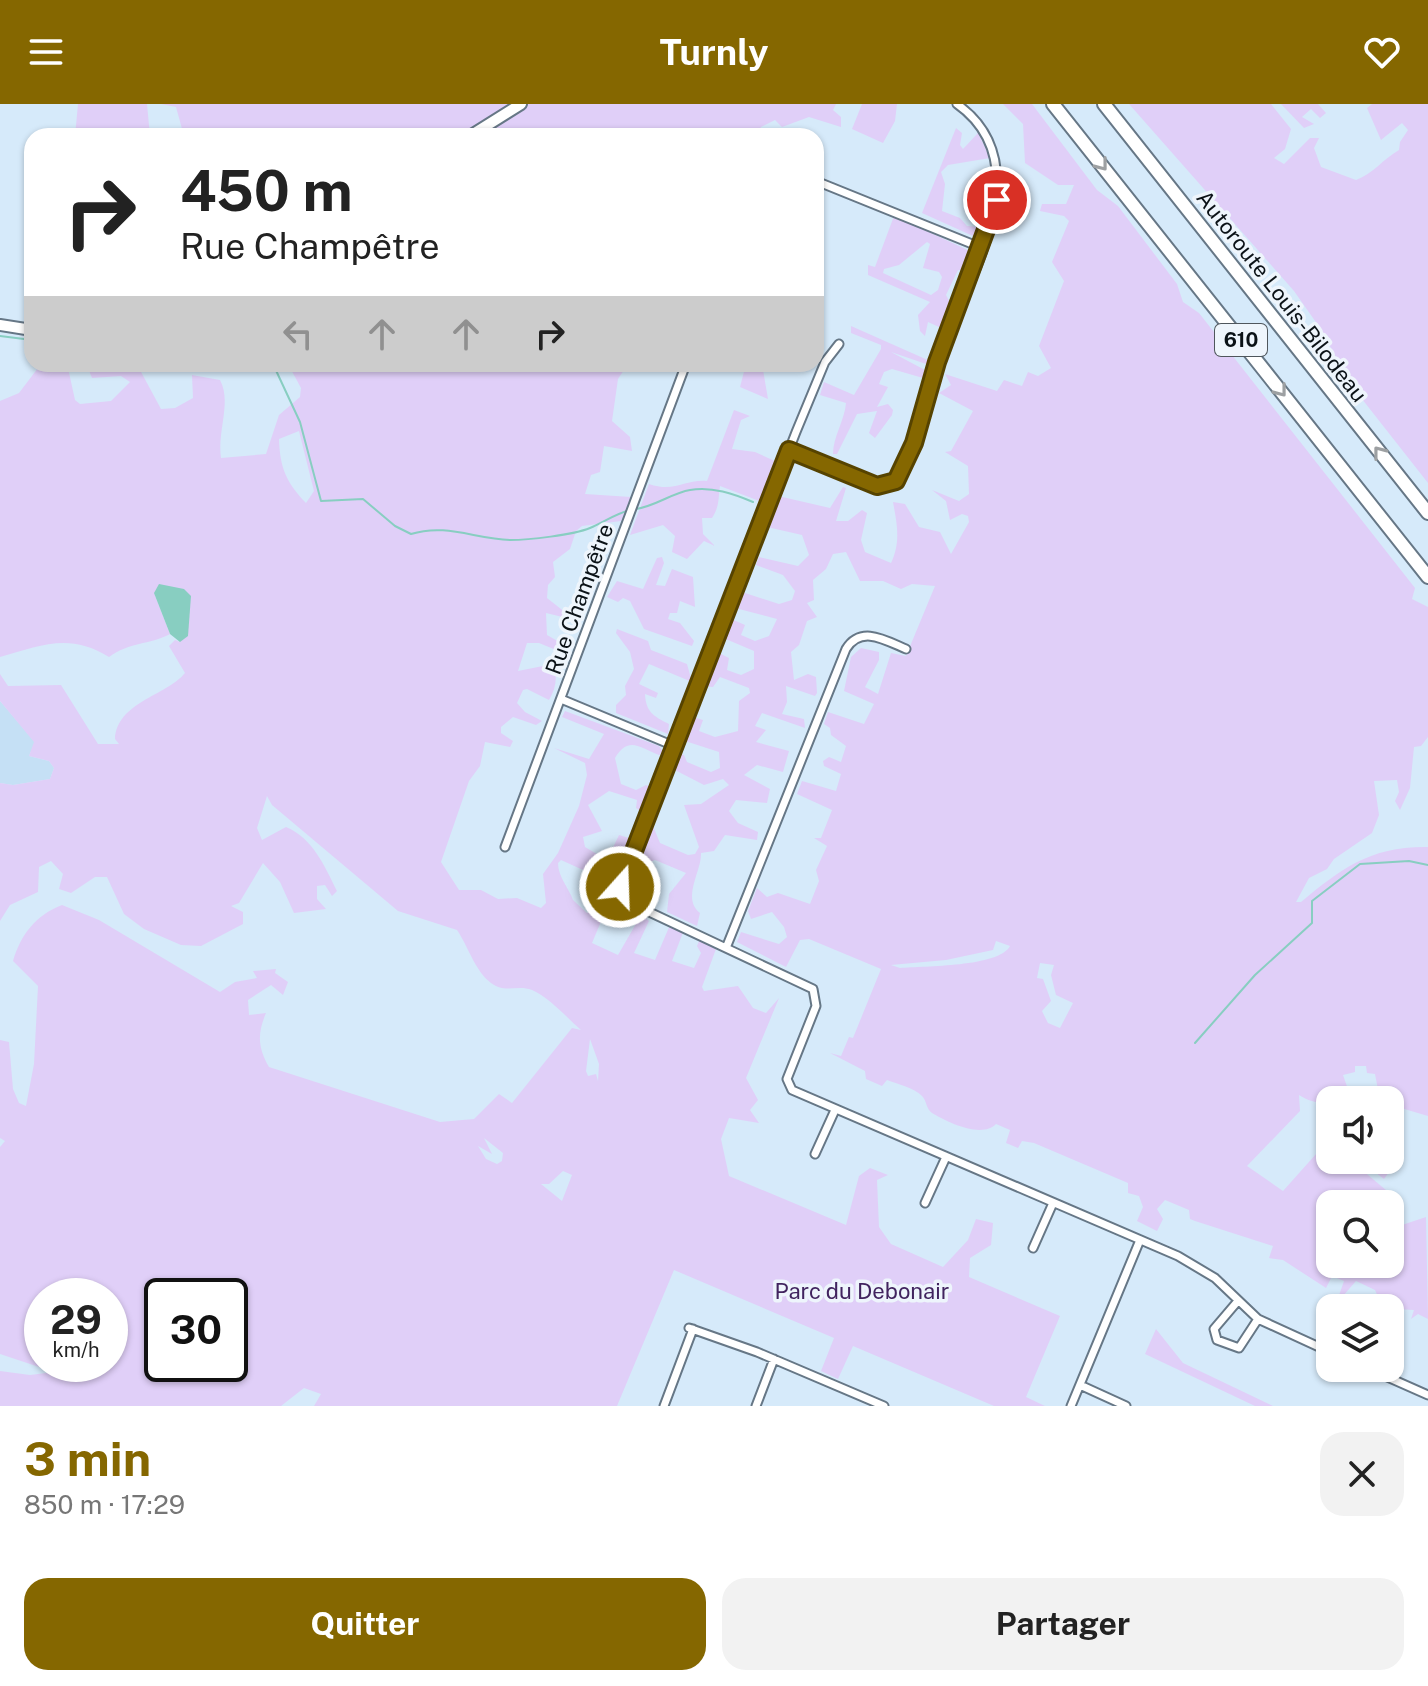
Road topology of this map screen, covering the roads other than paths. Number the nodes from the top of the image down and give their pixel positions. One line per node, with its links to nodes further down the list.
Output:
1 (521, 104): 5 (street)
2 (957, 104): 7 (street)
3 (1053, 104): 16 (highway, 610, one-way to 16)
4 (1104, 104): 15 (highway, Autoroute Louis-Bilodeau / 610, one-way to 4)
5 (483, 128)
6 (824, 184): 7 (street)
7 (982, 248): 14 (street)
8 (0, 325): 9 (street)
9 (24, 329)
10 (839, 344): 11 (street)
11 (824, 364)
12 (683, 372): 18 (street, Rue Champêtre)
13 (821, 372): 14 (street)
14 (789, 450): 19 (street)
15 (1428, 513)
16 (1428, 577)
17 (906, 649): 21 (street)
18 (561, 699): 19 (street); 20 (street, Rue Champêtre)
19 (674, 746): 21 (street)
20 (505, 847)
21 (726, 948): 22 (street)
22 (835, 1110): 23 (street); 24 (street)
23 (815, 1154)
24 (946, 1157): 25 (street); 26 (street)
25 (925, 1203)
26 (1053, 1203): 27 (street); 28 (street)
27 (1140, 1240): 29 (street); 34 (street)
28 (1033, 1248)
29 (1237, 1302): 30 (street); 30 (street)
30 (1258, 1319): 31 (street)
31 (1316, 1346)
32 (774, 1359): 36 (street); 37 (street); 38 (street)
33 (1399, 1382): 35 (street)
34 (1080, 1385): 39 (street); 40 (street)
35 (1428, 1395)
36 (664, 1406)
37 (756, 1406)
38 (884, 1406)
39 (1071, 1406)
40 (1126, 1406)

